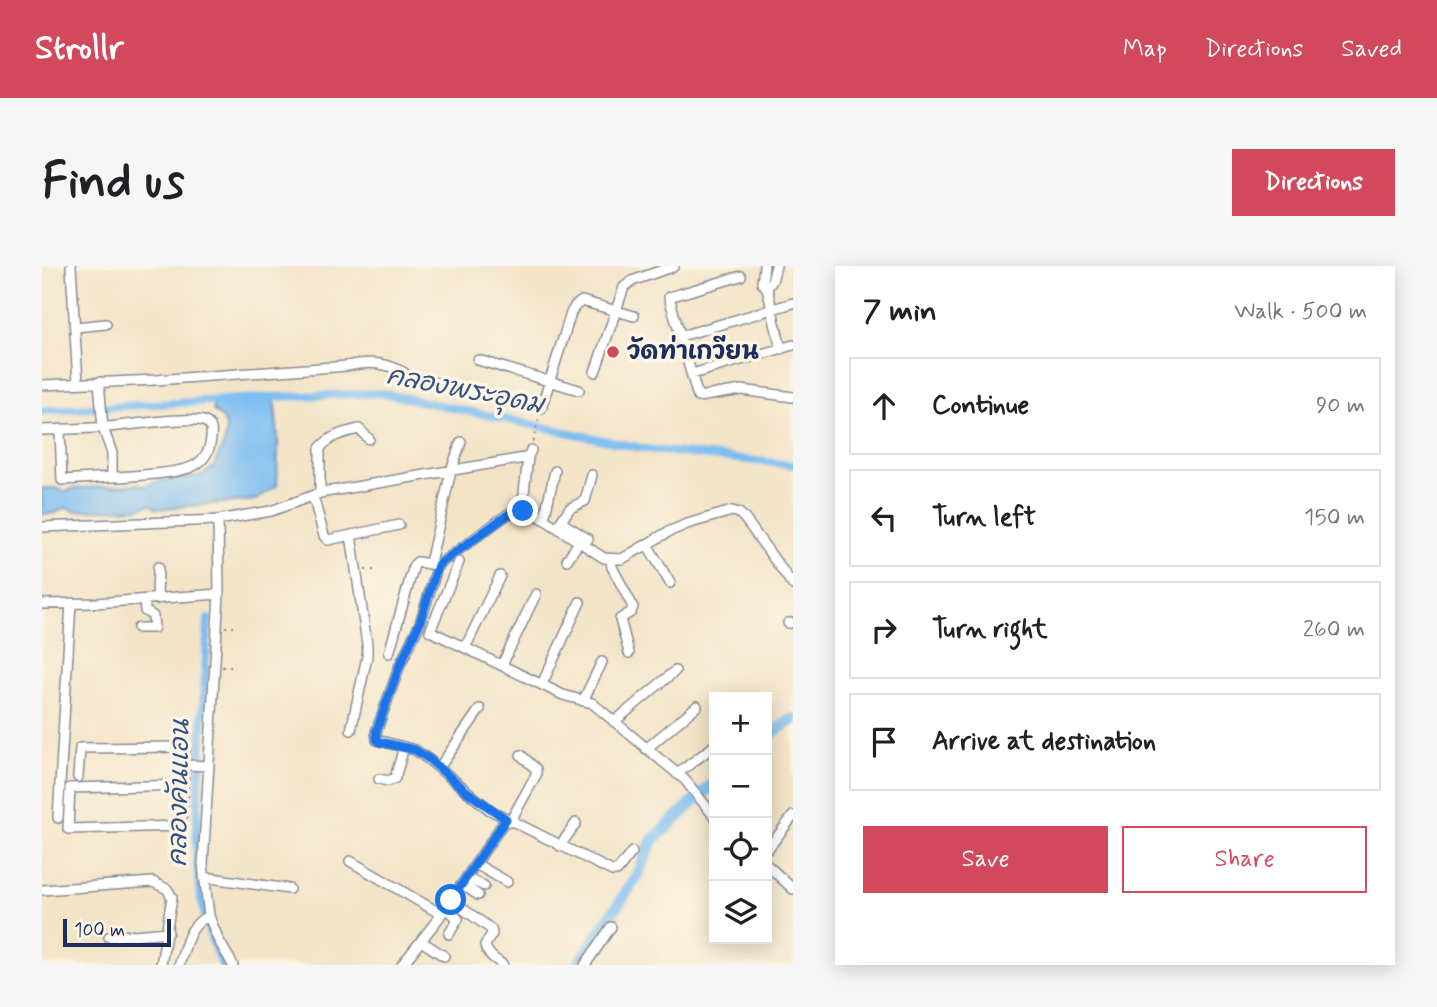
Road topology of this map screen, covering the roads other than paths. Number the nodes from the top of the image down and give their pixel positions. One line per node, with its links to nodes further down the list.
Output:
1 (71, 266): 12 (street)
2 (674, 266): 9 (street)
3 (764, 266): 6 (street)
4 (776, 266): 6 (street)
5 (741, 276): 13 (street)
6 (767, 288): 8 (street)
7 (793, 303): 8 (street)
8 (772, 309): 13 (street); 15 (street)
9 (615, 310): 10 (street); 17 (street); 19 (street)
10 (634, 316)
11 (106, 324): 12 (street)
12 (75, 327): 20 (street)
13 (681, 336): 18 (street)
14 (793, 345): 15 (street)
15 (781, 349): 18 (street)
16 (478, 360): 19 (street)
17 (595, 372)
18 (692, 374): 24 (street)
19 (550, 382): 22 (street); 23 (street)
20 (78, 383): 21 (street); 22 (street)
21 (42, 385)
22 (99, 386): 25 (street)
23 (579, 390)
24 (793, 397)
25 (103, 425): 27 (street); 33 (street); 33 (street)
26 (42, 430): 27 (street)
27 (60, 431): 33 (street)
28 (369, 439): 34 (street)
29 (461, 442): 30 (street)
30 (451, 471): 34 (street); 35 (street); 47 (street)
31 (555, 471): 36 (street)
32 (592, 475): 38 (street)
33 (112, 477)
34 (317, 494): 37 (street); 41 (street)
35 (522, 511): 36 (street); 47 (street)
36 (544, 519): 38 (street)
37 (218, 520): 40 (street); 52 (street)
38 (559, 524): 42 (street)
39 (399, 525): 41 (street)
40 (42, 527)
41 (351, 536): 71 (street)
42 (583, 540): 44 (street); 45 (street)
43 (647, 544): 44 (street); 50 (street); 51 (street)
44 (611, 560): 62 (street)
45 (567, 561)
46 (459, 562): 60 (street)
47 (434, 564): 61 (street); 72 (street)
48 (158, 567): 54 (street)
49 (500, 576): 60 (street)
50 (670, 583)
51 (793, 585)
52 (219, 594): 54 (street); 77 (street)
53 (536, 594): 64 (street)
54 (157, 599): 55 (street)
55 (144, 600): 57 (street); 59 (street)
56 (580, 602): 66 (street)
57 (71, 603): 58 (street); 85 (street)
58 (42, 604)
59 (138, 628)
60 (465, 648): 64 (street)
61 (389, 653)
62 (629, 653)
63 (602, 662): 67 (street)
64 (502, 665): 66 (street)
65 (675, 671): 70 (street)
66 (542, 684): 67 (street)
67 (583, 701): 70 (street)
68 (697, 706): 73 (street)
69 (480, 709): 78 (street)
70 (614, 722): 73 (street)
71 (351, 730)
72 (404, 747): 78 (street); 81 (street)
73 (646, 749): 80 (street)
74 (709, 751): 80 (street)
75 (521, 755): 86 (street)
76 (185, 765): 77 (street); 79 (street); 82 (street)
77 (209, 766): 94 (street)
78 (439, 768): 86 (street)
79 (78, 777)
80 (681, 777): 83 (street)
81 (379, 779)
82 (183, 785): 82 (street)
83 (709, 810)
84 (793, 816): 88 (street)
85 (58, 818)
86 (508, 821): 89 (street); 92 (street)
87 (576, 823): 89 (street)
88 (772, 843)
89 (560, 846): 90 (street)
90 (632, 852)
91 (350, 861): 102 (street)
92 (476, 864): 95 (street); 96 (street)
93 (772, 869): 98 (street)
94 (204, 877): 99 (street); 103 (street)
95 (464, 881): 97 (street); 101 (street); 102 (street)
96 (507, 882)
97 (484, 886)
98 (792, 887)
99 (289, 889)
100 (42, 890): 105 (street)
101 (478, 895)
102 (446, 907): 106 (street); 108 (street); 114 (street)
103 (204, 918): 111 (street); 112 (street)
104 (611, 926): 115 (street)
105 (167, 932): 107 (street); 110 (street)
106 (449, 933)
107 (109, 937)
108 (421, 941): 109 (street); 113 (street)
109 (444, 956)
110 (161, 965)
111 (179, 965)
112 (233, 965)
113 (402, 965)
114 (503, 965)
115 (585, 965)

